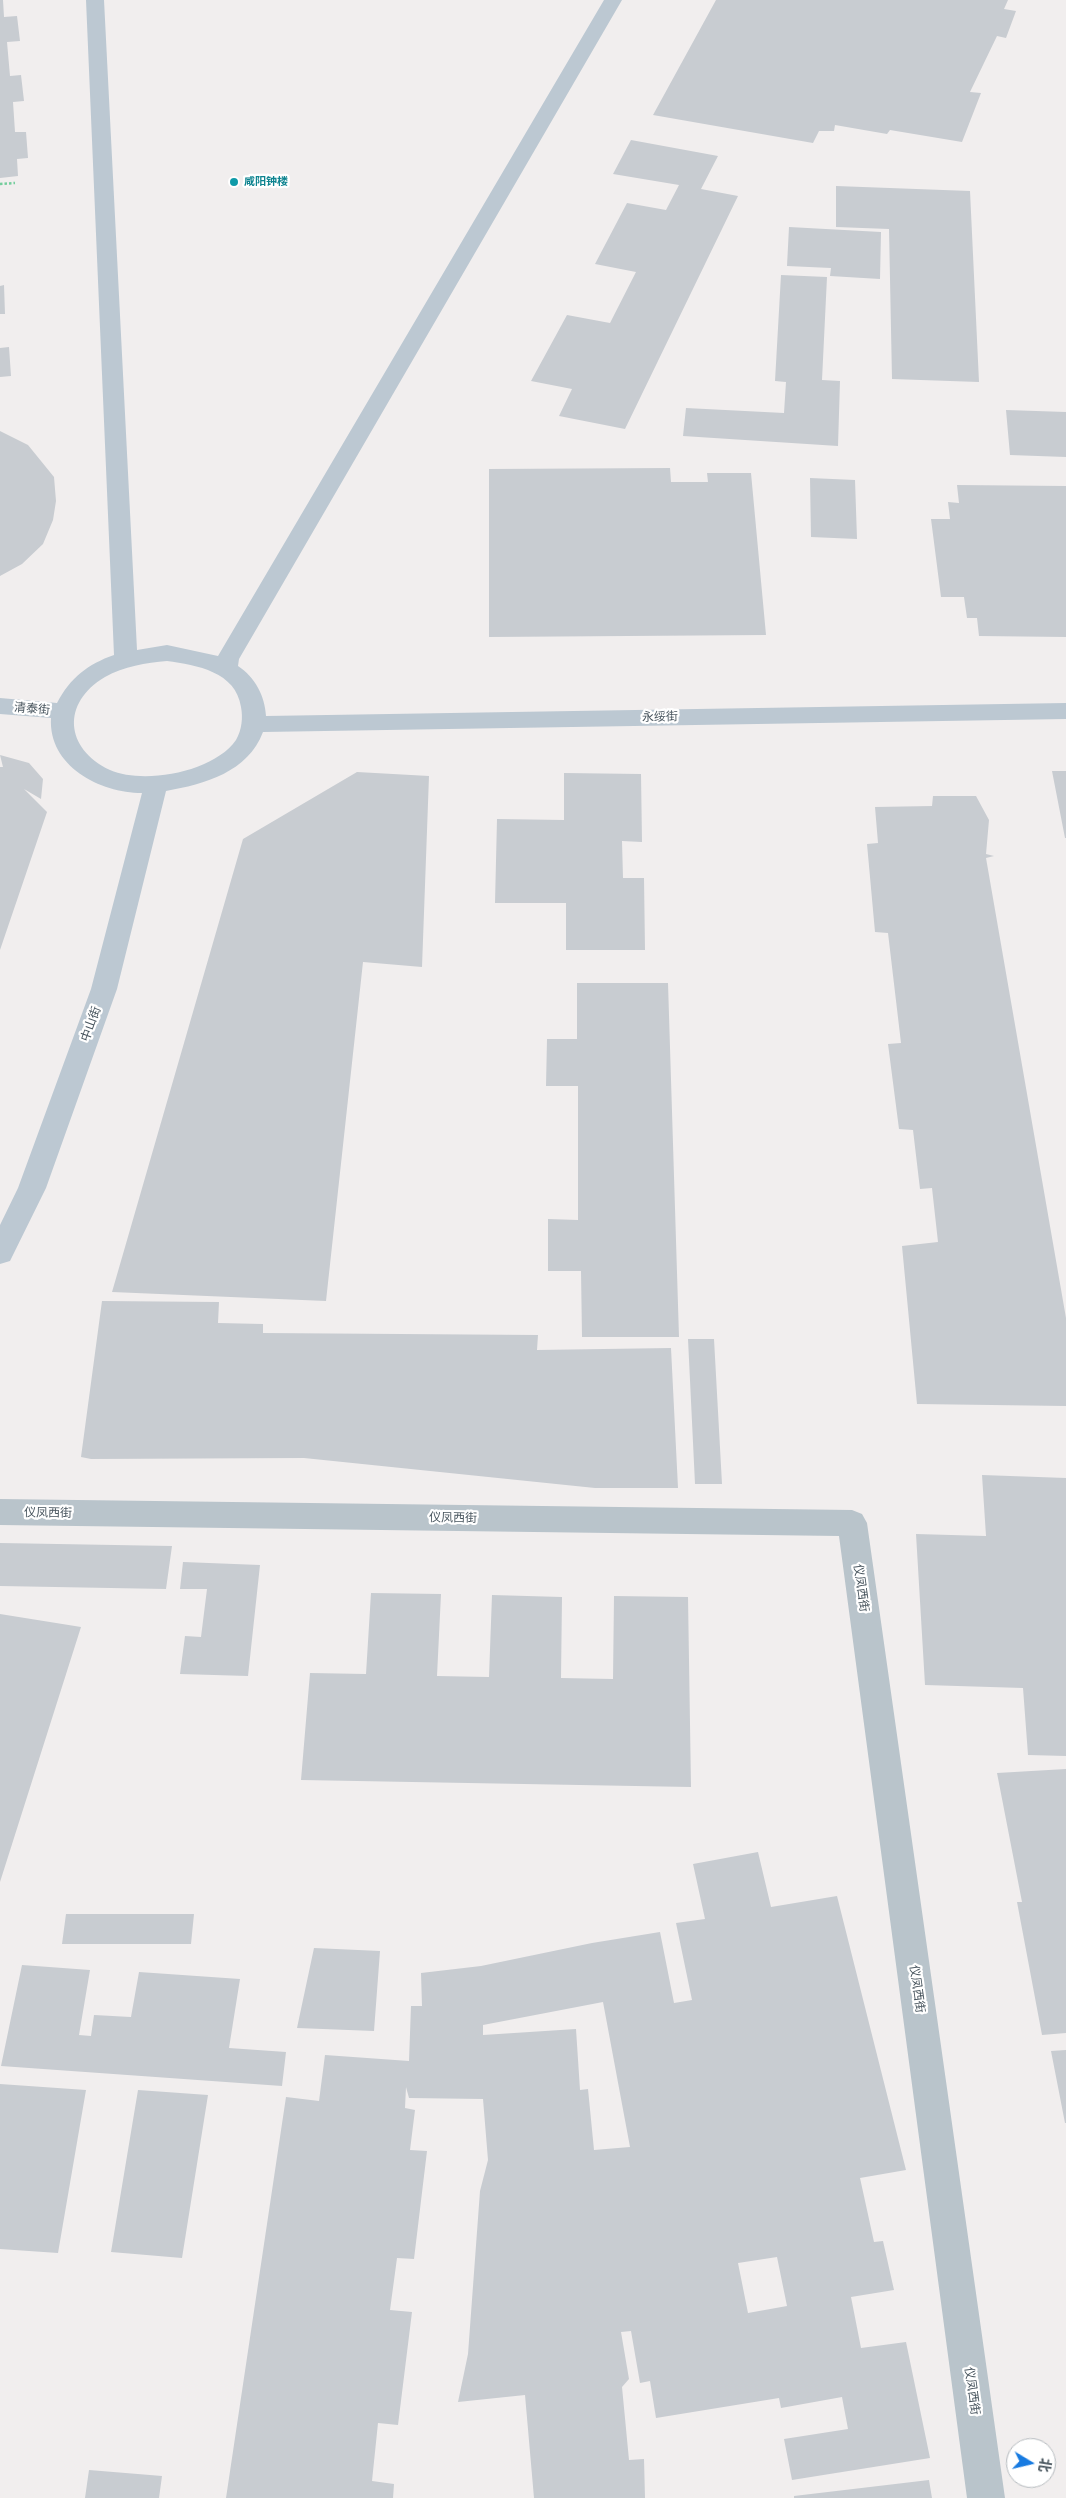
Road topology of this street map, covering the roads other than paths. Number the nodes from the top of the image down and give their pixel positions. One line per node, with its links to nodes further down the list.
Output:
1 (95, 0): 3 (street)
2 (613, 0): 4 (street)
3 (126, 659): 4 (street); 6 (street)
4 (226, 668): 8 (street)
5 (0, 706): 6 (street, 清泰街)
6 (63, 711): 9 (street)
7 (1066, 711): 8 (street, 永绥街)
8 (254, 724): 9 (street)
9 (156, 785): 10 (street, 中山街)
10 (0, 1253)
11 (0, 1512): 12 (street, 仪凤西街)
12 (986, 2498)

